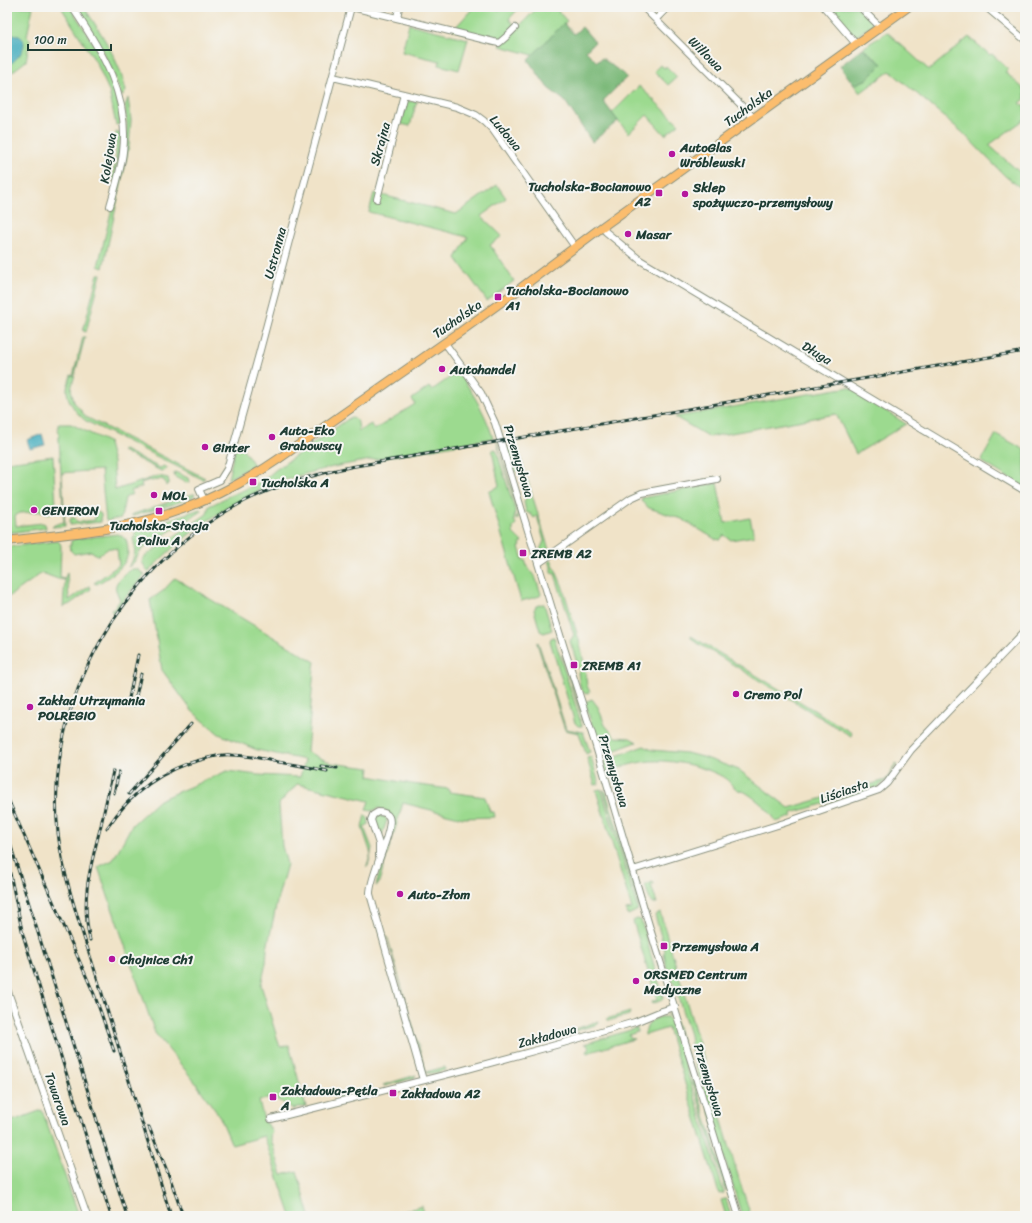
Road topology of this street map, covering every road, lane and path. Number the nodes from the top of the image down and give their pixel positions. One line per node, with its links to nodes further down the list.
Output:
1 (72, 7): 20 (street, Kolejowa)
2 (352, 7): 10 (street); 16 (street, Ustronna)
3 (400, 7): 10 (street)
4 (643, 7): 11 (street, Willowa)
5 (668, 7): 11 (street)
6 (824, 7): 15 (street)
7 (908, 7): 12 (main road, Tucholska)
8 (986, 7): 14 (street)
9 (863, 10): 12 (street)
10 (397, 18): 13 (street)
11 (656, 19): 18 (street, Willowa)
12 (880, 27): 15 (main road, Tucholska)
13 (515, 28)
14 (1025, 40)
15 (856, 44): 18 (main road, Tucholska)
16 (333, 77): 17 (street, Ludowa); 26 (street, Ustronna)
17 (404, 94): 19 (street, Skrajna); 22 (street, Ludowa)
18 (754, 118): 21 (main road, Tucholska)
19 (377, 199)
20 (110, 206)
21 (602, 227): 22 (main road, Tucholska); 25 (street, Długa)
22 (575, 247): 23 (main road, Tucholska)
23 (445, 342): 26 (main road, Tucholska); 28 (street, Przemysłowa)
24 (717, 479): 28 (street)
25 (1025, 492)
26 (204, 500): 27 (main road, Tucholska)
27 (7, 541)
28 (539, 563): 31 (street, Przemysłowa)
29 (1025, 631): 31 (street, Liściasta)
30 (379, 857): 30 (street); 34 (street)
31 (633, 870): 33 (street, Przemysłowa)
32 (7, 990): 36 (street, Towarowa)
33 (675, 1007): 34 (street, Zakładowa); 37 (street, Przemysłowa)
34 (422, 1080): 35 (street, Zakładowa)
35 (271, 1119)
36 (87, 1216)
37 (739, 1216)

